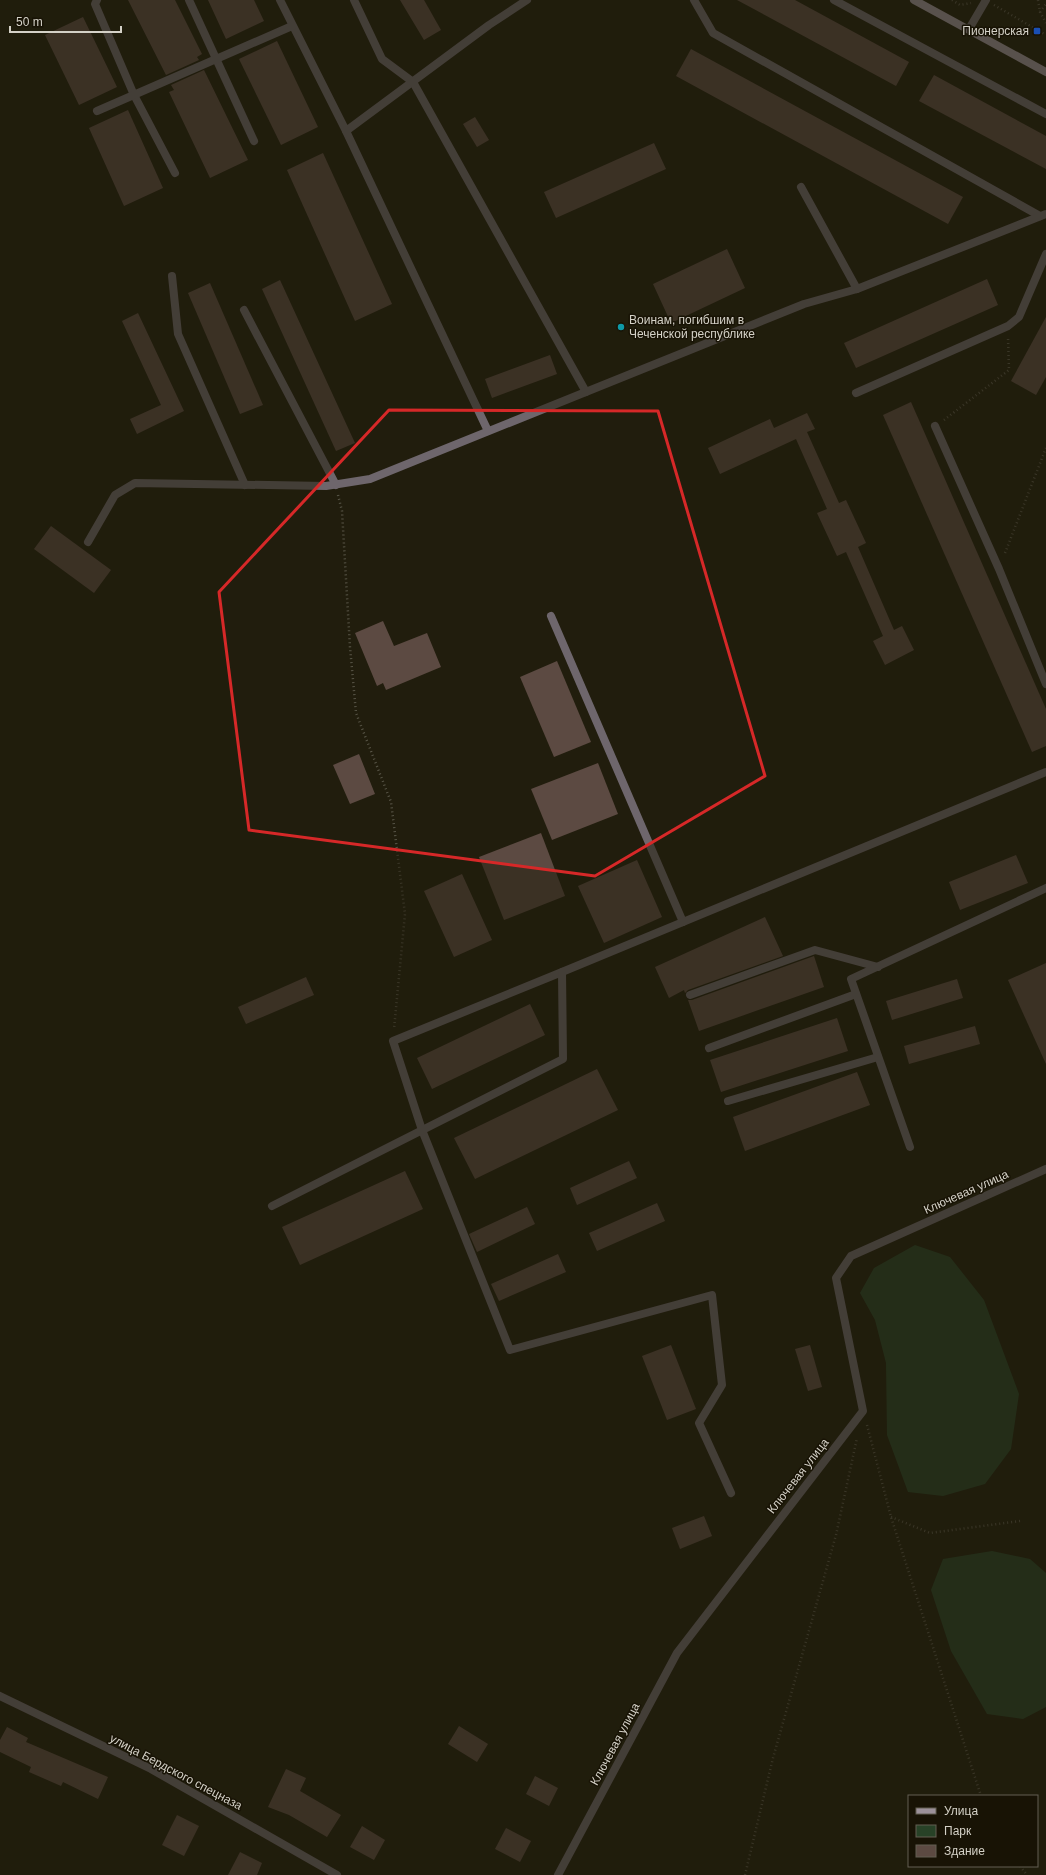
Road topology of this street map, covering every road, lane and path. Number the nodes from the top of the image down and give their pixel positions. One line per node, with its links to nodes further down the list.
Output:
1 (97, 0): 21 (street)
2 (189, 0): 18 (street)
3 (280, 0): 15 (street)
4 (354, 0): 20 (street)
5 (526, 0): 20 (street)
6 (694, 0): 28 (street)
7 (834, 0): 23 (street)
8 (914, 0): 16 (street)
9 (952, 0): 10 (path)
10 (986, 0): 16 (street); 17 (path)
11 (1038, 0): 13 (path)
12 (1046, 4): 13 (path)
13 (1040, 12): 14 (path)
14 (1046, 23)
15 (292, 26): 18 (street); 24 (street)
16 (969, 29): 19 (street)
17 (1046, 35)
18 (217, 59): 21 (street); 25 (street)
19 (1046, 72)
20 (413, 82): 24 (street); 34 (street)
21 (134, 95): 22 (street); 26 (street)
22 (97, 111)
23 (1046, 114)
24 (346, 131): 37 (street)
25 (254, 140)
26 (175, 173)
27 (802, 187): 31 (street)
28 (1043, 215): 31 (street)
29 (1046, 254): 33 (street)
30 (172, 276): 39 (street)
31 (858, 289): 34 (street)
32 (244, 310): 40 (street)
33 (1008, 326): 35 (street); 36 (path)
34 (586, 392): 37 (street)
35 (856, 393)
36 (935, 426): 42 (street)
37 (488, 431): 40 (street)
38 (1046, 448): 42 (path)
39 (246, 485): 40 (street); 41 (street)
40 (336, 485): 52 (path)
41 (88, 542)
42 (999, 569): 44 (street)
43 (551, 616): 47 (street)
44 (1046, 684)
45 (1046, 772): 47 (street)
46 (1046, 888): 48 (street)
47 (683, 922): 49 (street)
48 (878, 967): 50 (street); 51 (street)
49 (562, 972): 52 (street); 56 (street)
50 (856, 994): 53 (street); 54 (street)
51 (690, 995)
52 (393, 1041): 56 (street)
53 (709, 1048)
54 (878, 1057): 55 (street); 57 (street)
55 (728, 1101)
56 (422, 1130): 59 (street); 62 (street)
57 (910, 1147)
58 (1046, 1169): 60 (street, Ключевая улица)
59 (272, 1206)
60 (863, 1411): 63 (path); 69 (street, Ключевая улица)
61 (858, 1434): 70 (path)
62 (731, 1493)
63 (891, 1517): 64 (path); 66 (path)
64 (1020, 1521)
65 (0, 1696): 68 (street, улица Бердского спецназа)
66 (981, 1795)
67 (1021, 1867): 71 (path)
68 (337, 1875)
69 (558, 1875)
70 (745, 1875)
71 (1027, 1875)

